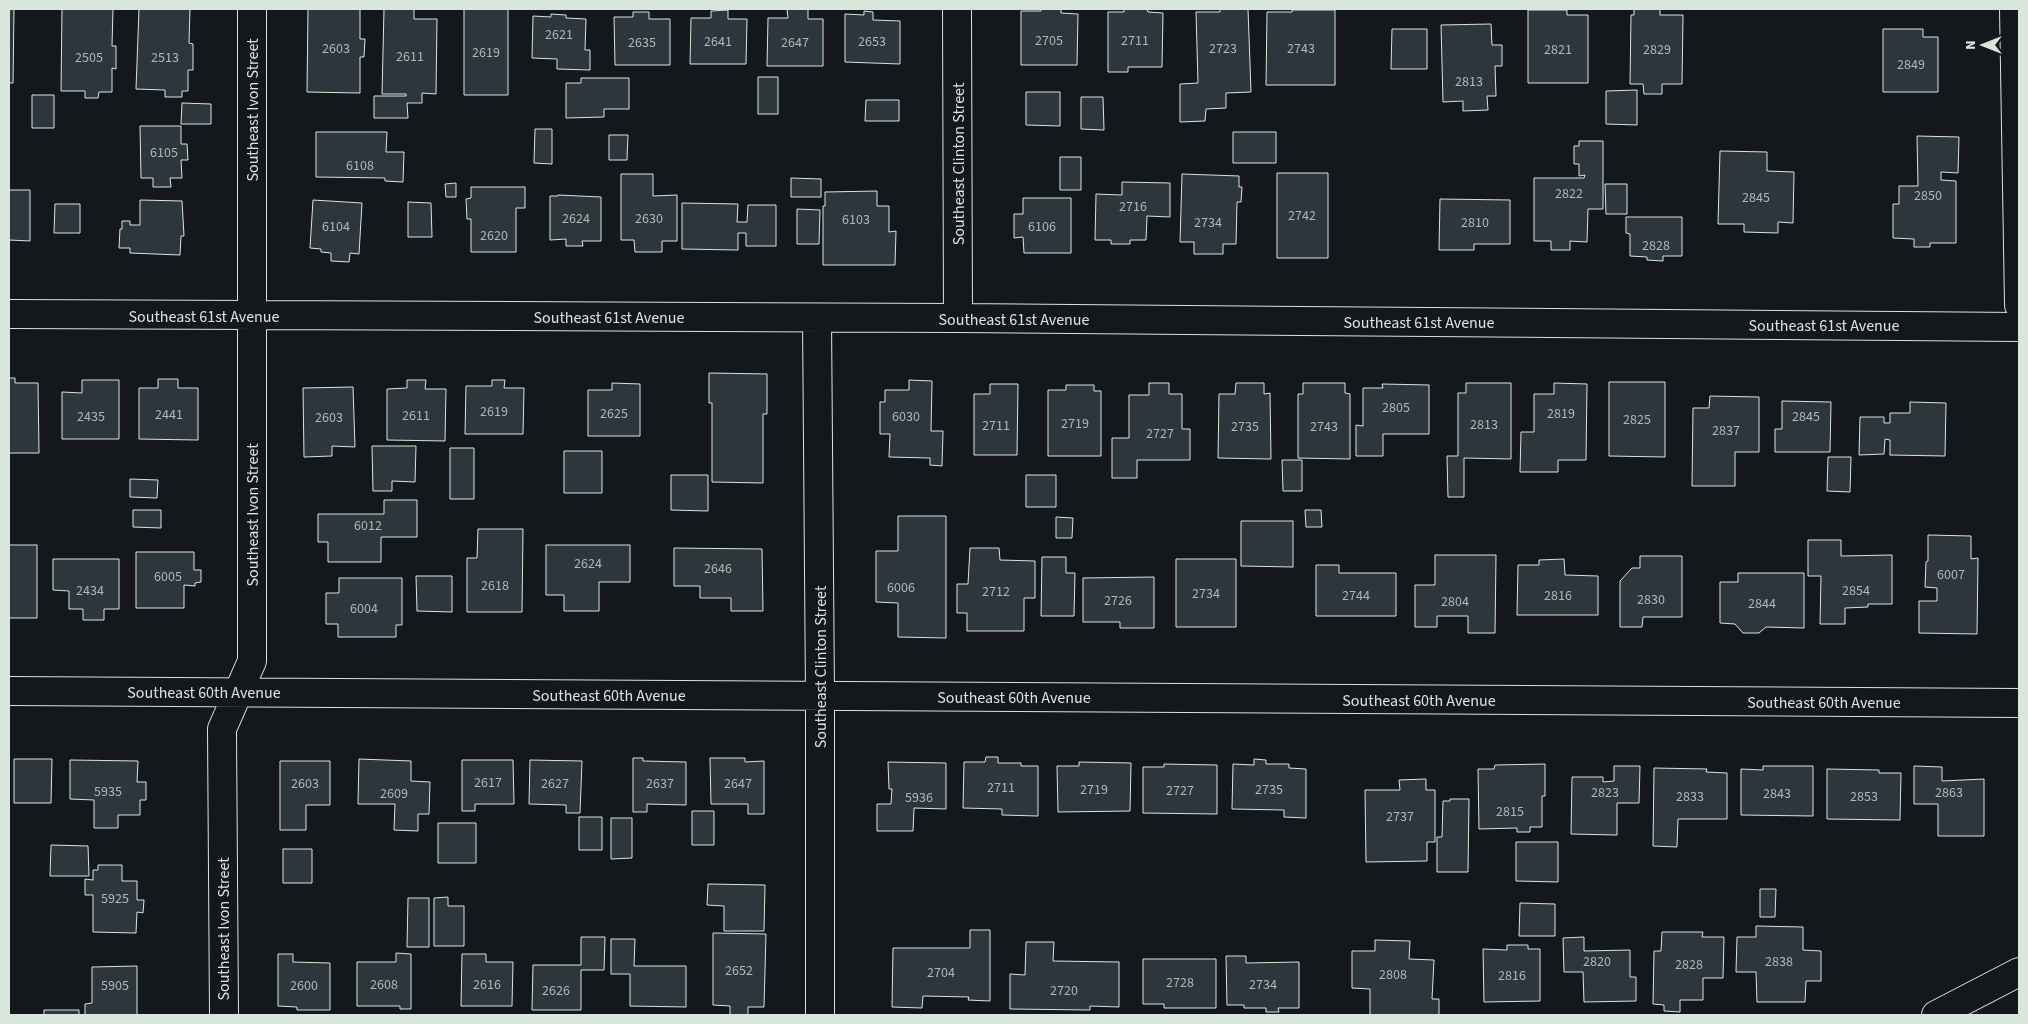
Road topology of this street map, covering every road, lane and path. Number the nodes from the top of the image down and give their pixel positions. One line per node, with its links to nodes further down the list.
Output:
1 (252, 9): 6 (street, Southeast Ivon Street)
2 (957, 9): 8 (street, Southeast Clinton Street)
3 (2014, 9): 4 (street)
4 (2019, 305)
5 (9, 314): 6 (street, Southeast 61st Avenue)
6 (252, 317): 7 (street, Southeast 61st Avenue); 11 (street, Southeast Ivon Street)
7 (817, 318): 8 (street, Southeast 61st Avenue); 12 (street, Southeast Clinton Street)
8 (958, 318): 9 (street, Southeast 61st Avenue)
9 (2019, 327)
10 (9, 691): 11 (street, Southeast 60th Avenue)
11 (238, 692): 12 (street, Southeast 60th Avenue); 15 (street, Southeast Ivon Street)
12 (820, 696): 13 (street, Southeast 60th Avenue); 16 (street, Southeast Clinton Street)
13 (2019, 703)
14 (2019, 972): 17 (street)
15 (224, 1015)
16 (820, 1015)
17 (1936, 1015)

